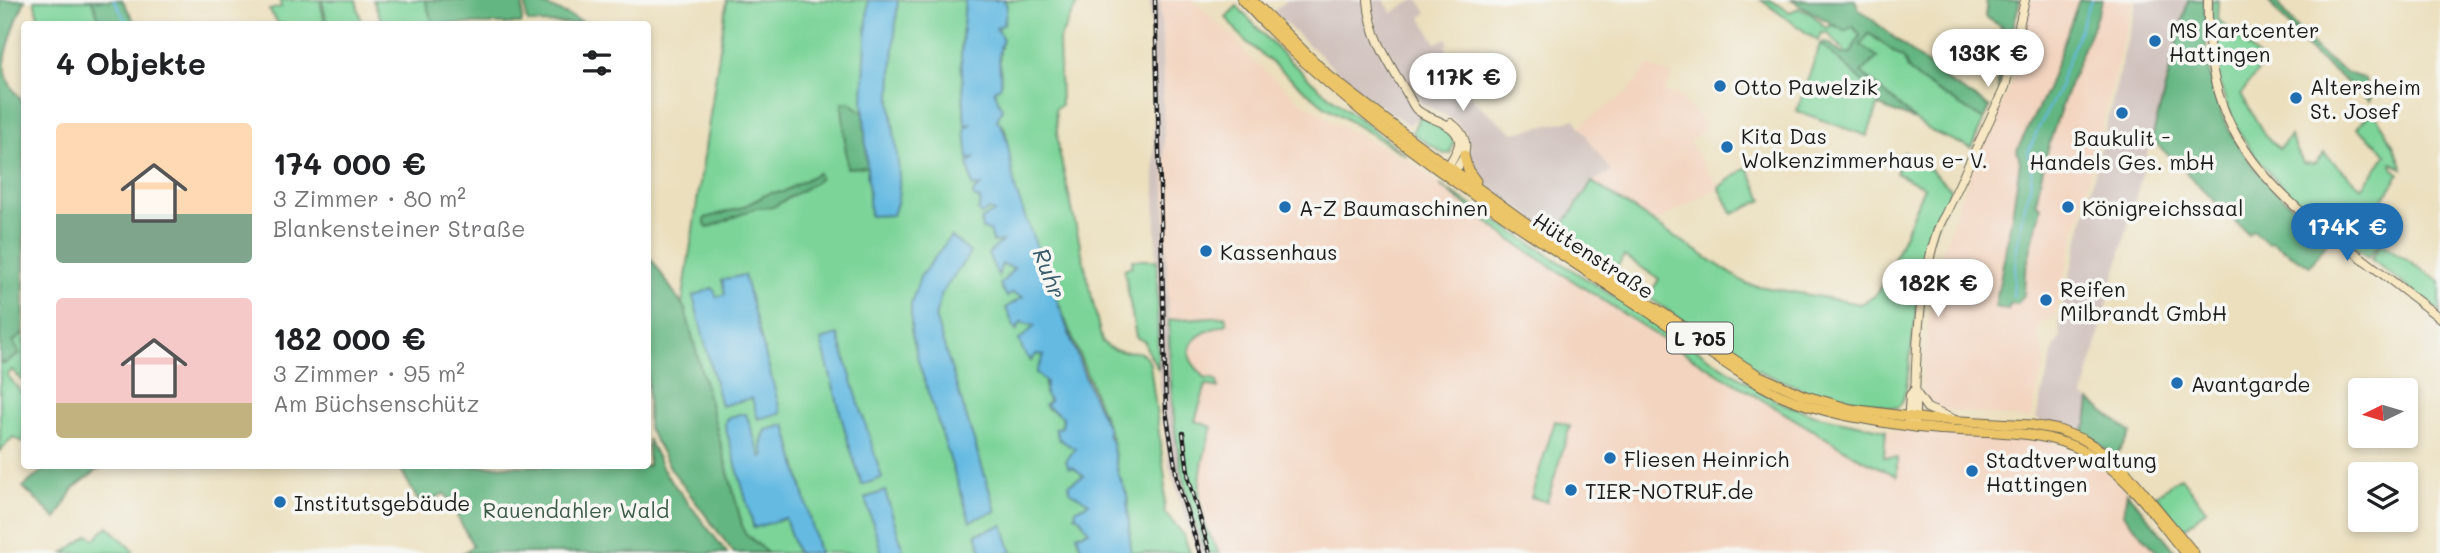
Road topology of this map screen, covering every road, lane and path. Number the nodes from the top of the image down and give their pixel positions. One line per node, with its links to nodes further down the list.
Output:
1 (1241, 0): 6 (main road, Hüttenstraße / L 705)
2 (1252, 0): 6 (main road, Hüttenstraße / L 705)
3 (1368, 0): 7 (street)
4 (2025, 0): 12 (street)
5 (2208, 0): 11 (street)
6 (1257, 11): 9 (main road, Hüttenstraße / L 705)
7 (1412, 101): 8 (street); 9 (street)
8 (1464, 155): 9 (street); 10 (main road, L 705)
9 (1450, 171): 10 (main road, Hüttenstraße / L 705); 14 (main road, Hüttenstraße / L 705)
10 (1498, 201): 14 (main road, Hüttenstraße / L 705)
11 (2440, 318)
12 (1915, 389): 13 (street); 14 (street)
13 (1953, 419): 14 (main road, Hüttenstraße / L 705); 15 (main road, Hüttenstraße / L 705)
14 (1912, 422): 15 (main road, Hüttenstraße / L 705)
15 (2006, 427): 16 (main road, Hüttenstraße / L 705)
16 (2046, 432): 17 (main road, Hüttenstraße / L 705); 18 (main road, Hüttenstraße / L 705)
17 (2185, 553)
18 (2194, 553)

